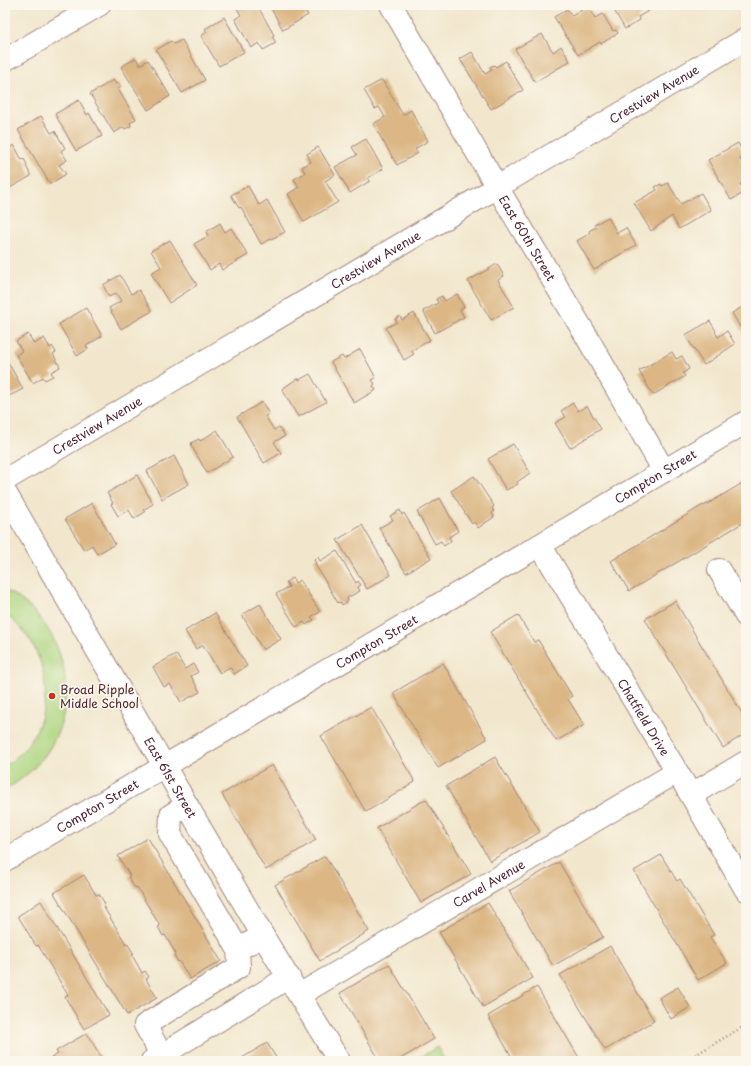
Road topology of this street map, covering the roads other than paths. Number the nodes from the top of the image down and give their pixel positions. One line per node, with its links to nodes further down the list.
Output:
1 (99, 5): 4 (street)
2 (392, 5): 5 (street, East 60th Street)
3 (746, 39): 5 (street, Crestview Avenue)
4 (5, 60)
5 (497, 187): 7 (street, East 60th Street); 8 (street, Crestview Avenue)
6 (746, 422): 7 (street, Compton Street)
7 (664, 471): 10 (street, Compton Street)
8 (5, 480)
9 (5, 492): 14 (street, East 61st Street)
10 (540, 545): 14 (street, Compton Street); 15 (street, Chatfield Drive)
11 (719, 570): 12 (street)
12 (746, 616)
13 (746, 762): 16 (street)
14 (166, 766): 17 (street, East 61st Street); 18 (street, Compton Street)
15 (677, 772): 16 (street, Chatfield Drive); 22 (street, Carvel Avenue)
16 (691, 795): 19 (street, Chatfield Drive)
17 (187, 805): 20 (street, East 61st Street); 21 (street)
18 (5, 860)
19 (746, 890)
20 (264, 936): 21 (street); 22 (street, East 61st Street)
21 (238, 949): 23 (street)
22 (294, 986): 23 (street, Carvel Avenue); 24 (street, East 61st Street)
23 (157, 1058)
24 (339, 1061)

